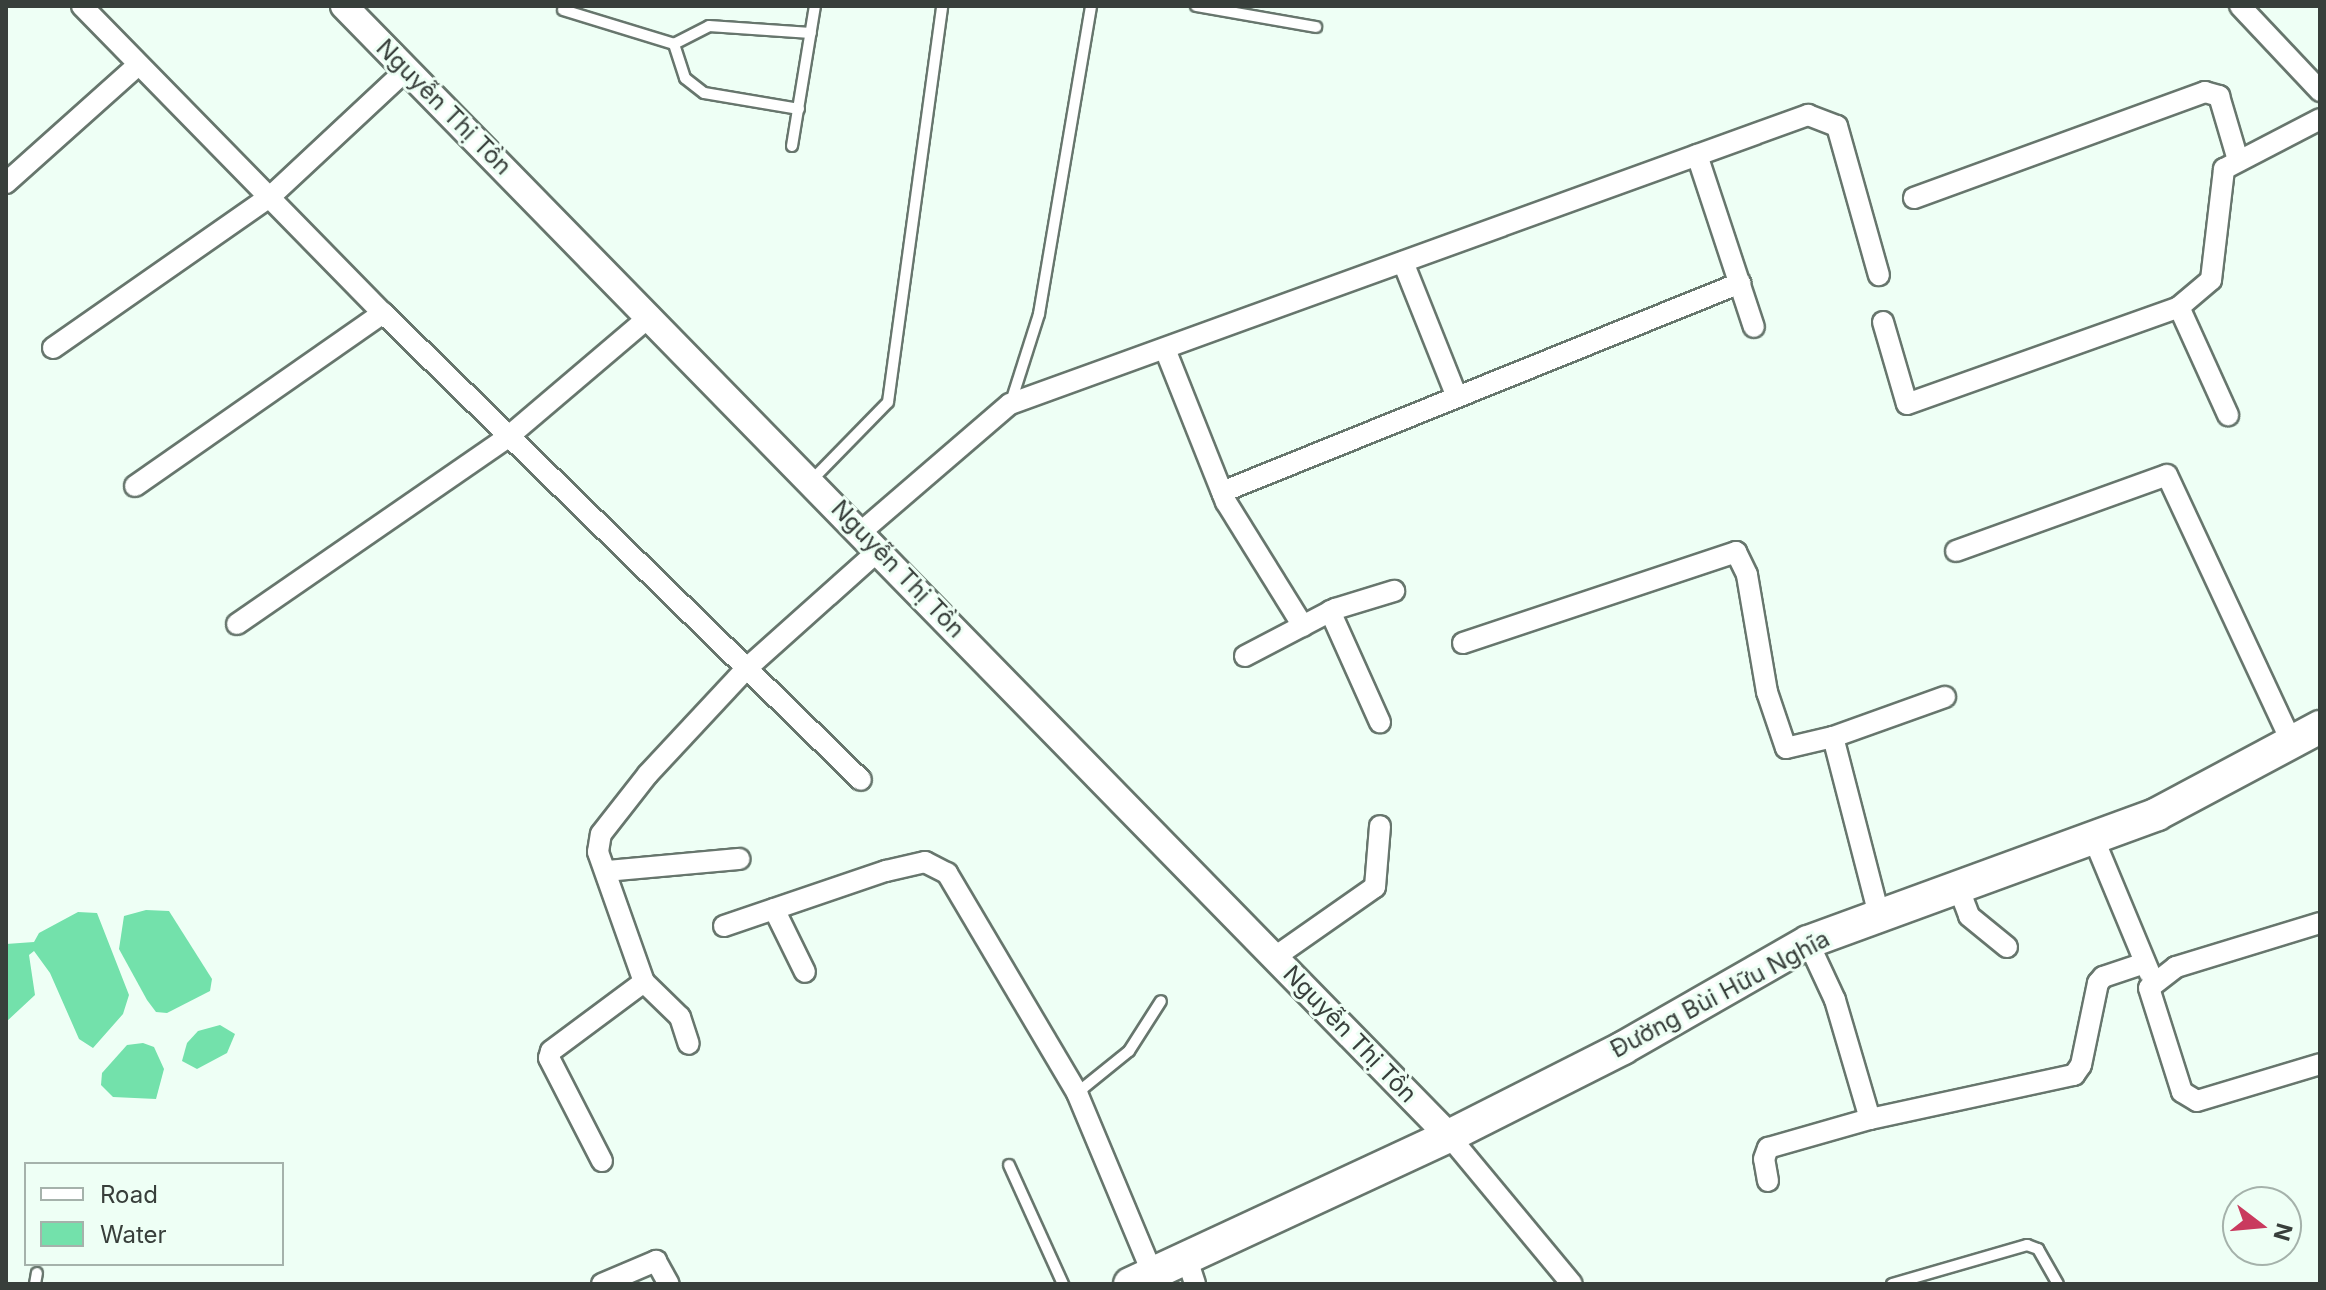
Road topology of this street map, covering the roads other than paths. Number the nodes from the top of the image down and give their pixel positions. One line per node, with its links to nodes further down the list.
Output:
1 (82, 6): 12 (street)
2 (344, 6): 13 (street, Nguyễn Thị Tồn)
3 (815, 6): 10 (lane)
4 (942, 6): 37 (lane)
5 (1091, 6): 34 (lane)
6 (1196, 6): 9 (lane)
7 (2240, 6): 14 (street)
8 (563, 10): 11 (lane)
9 (1316, 27)
10 (811, 33): 11 (lane); 15 (lane)
11 (674, 44): 15 (lane)
12 (137, 66): 20 (street); 21 (street)
13 (407, 69): 21 (street); 28 (street, Nguyễn Thị Tồn)
14 (2320, 91)
15 (799, 109): 17 (lane)
16 (2320, 119): 19 (street)
17 (792, 146)
18 (1697, 155): 23 (street); 24 (street); 25 (street)
19 (2238, 160): 22 (street); 26 (street)
20 (6, 183)
21 (271, 196): 27 (street); 31 (street)
22 (1914, 198)
23 (1403, 262): 32 (street); 33 (street)
24 (1879, 275)
25 (1740, 283): 30 (street); 33 (street)
26 (2179, 307): 29 (street); 35 (street)
27 (383, 313): 36 (street); 38 (street)
28 (650, 316): 36 (street); 37 (street, Nguyễn Thị Tồn)
29 (1883, 322)
30 (1754, 327)
31 (53, 348)
32 (1165, 349): 34 (street); 39 (street)
33 (1457, 397): 39 (street)
34 (1010, 404): 40 (street)
35 (2228, 415)
36 (508, 437): 44 (street); 48 (street)
37 (811, 481): 40 (street, Nguyễn Thị Tồn)
38 (135, 486)
39 (1222, 492): 45 (street)
40 (870, 541): 48 (street); 66 (street, Nguyễn Thị Tồn)
41 (1956, 551): 53 (street)
42 (1394, 591): 43 (street)
43 (1330, 611): 45 (street); 50 (street)
44 (237, 624)
45 (1303, 626): 47 (street)
46 (1463, 643): 52 (street)
47 (1245, 656)
48 (746, 669): 54 (street); 58 (street)
49 (1945, 697): 52 (street)
50 (1380, 722)
51 (2320, 727): 53 (main road, Đường Bùi Hữu Nghĩa)
52 (1833, 737): 61 (street)
53 (2292, 743): 56 (main road, Đường Bùi Hữu Nghĩa)
54 (861, 780)
55 (1380, 826): 66 (street)
56 (2093, 837): 59 (main road, Đường Bùi Hữu Nghĩa); 67 (street)
57 (739, 859): 58 (street)
58 (607, 871): 69 (street)
59 (1957, 884): 61 (main road, Đường Bùi Hữu Nghĩa); 65 (street)
60 (774, 909): 63 (street); 68 (street); 74 (street)
61 (1879, 915): 64 (main road, Đường Bùi Hữu Nghĩa)
62 (2320, 923): 70 (street)
63 (724, 926)
64 (1808, 942): 75 (street); 76 (main road, Đường Bùi Hữu Nghĩa)
65 (2007, 947)
66 (1275, 957): 76 (street, Nguyễn Thị Tồn)
67 (2145, 963): 70 (street); 75 (street)
68 (805, 972)
69 (644, 982): 72 (street); 77 (street)
70 (2153, 982): 73 (street)
71 (1161, 1001): 74 (lane)
72 (689, 1044)
73 (2320, 1064)
74 (1077, 1093): 81 (street)
75 (1870, 1119): 79 (street)
76 (1449, 1136): 80 (main road, Đường Bùi Hữu Nghĩa); 85 (street)
77 (602, 1161)
78 (1009, 1165): 84 (lane)
79 (1768, 1181)
80 (1191, 1271): 81 (main road, Đường Bùi Hữu Nghĩa)
81 (1141, 1279)
82 (602, 1284): 83 (street)
83 (669, 1284)
84 (1063, 1284)
85 (1572, 1284)
86 (1892, 1284): 87 (lane)
87 (2058, 1284)

